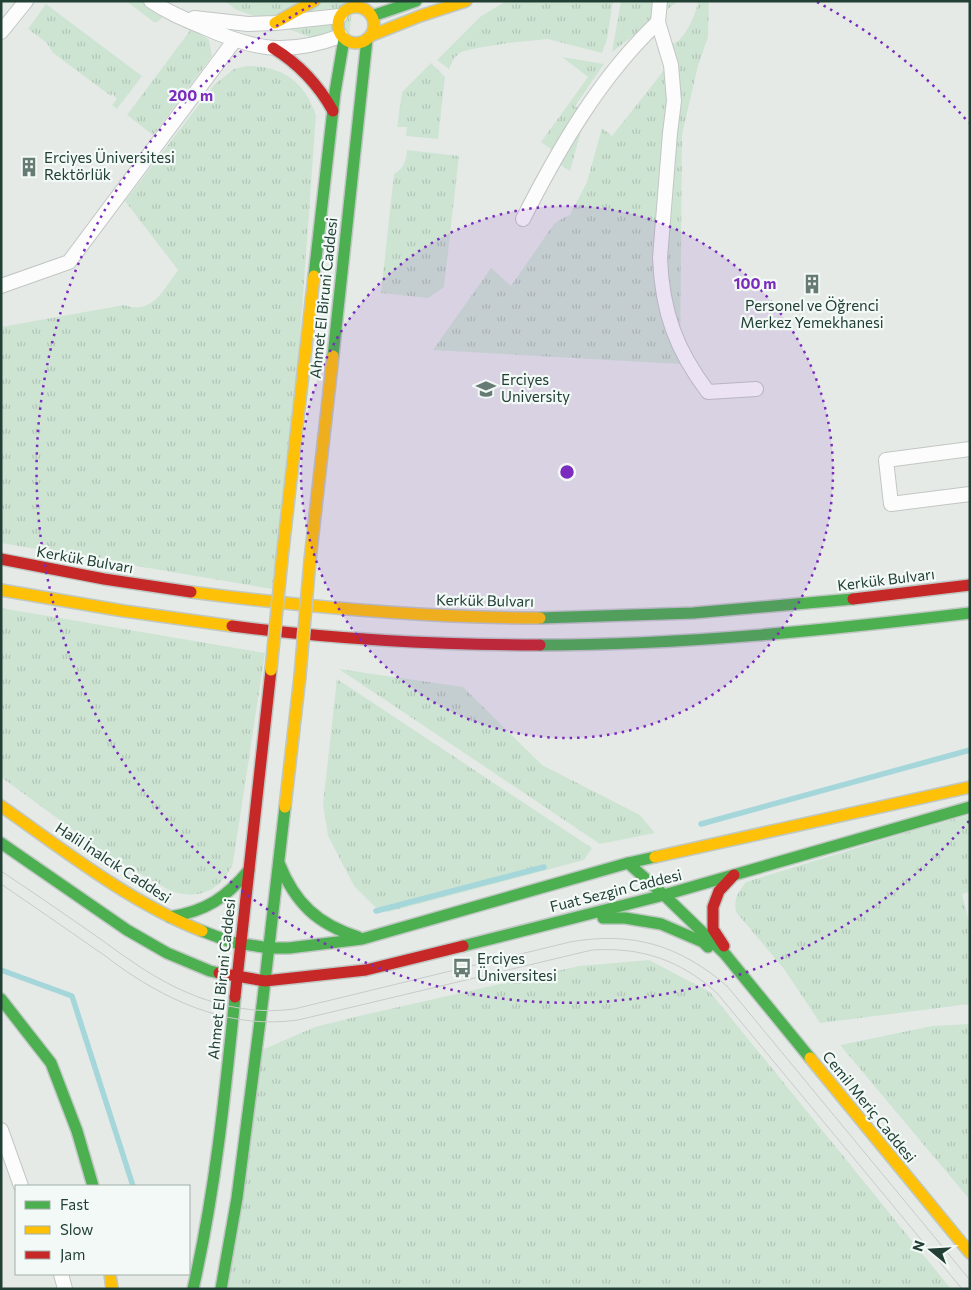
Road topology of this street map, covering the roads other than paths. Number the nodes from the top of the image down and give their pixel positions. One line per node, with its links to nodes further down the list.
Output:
1 (26, 1): 12 (street)
2 (150, 1): 9 (street)
3 (314, 1): 11 (street)
4 (416, 1): 8 (street)
5 (466, 1): 14 (street)
6 (660, 1): 10 (street)
7 (342, 10): 8 (street); 11 (street); 13 (street)
8 (371, 10): 14 (street)
9 (166, 11): 11 (street); 15 (street)
10 (658, 22): 18 (street); 20 (street)
11 (275, 23)
12 (1, 32)
13 (342, 37): 14 (street); 16 (street); 17 (street, Ahmet El Biruni Caddesi)
14 (369, 38): 31 (street, Ahmet El Biruni Caddesi, bridge)
15 (234, 41): 16 (street); 19 (street)
16 (273, 48): 17 (street)
17 (333, 111): 33 (street, Ahmet El Biruni Caddesi, bridge)
18 (523, 219)
19 (1, 286)
20 (756, 389)
21 (970, 449): 22 (street)
22 (970, 494)
23 (1, 559): 24 (street, Kerkük Bulvarı)
24 (970, 584)
25 (1, 590): 26 (street)
26 (970, 612)
27 (970, 787): 32 (street, Fuat Sezgin Caddesi)
28 (1, 806): 36 (street, Halil İnalcık Caddesi)
29 (970, 807): 34 (street, Fuat Sezgin Caddesi)
30 (1, 843): 41 (street)
31 (279, 863): 38 (street); 40 (street)
32 (628, 863): 35 (street); 38 (street, Fuat Sezgin Caddesi)
33 (249, 870): 36 (street); 39 (street, Ahmet El Biruni Caddesi)
34 (734, 875): 35 (street, Fuat Sezgin Caddesi); 42 (street)
35 (664, 895): 37 (street, Fuat Sezgin Caddesi); 42 (street)
36 (170, 917): 39 (street, Halil İnalcık Caddesi)
37 (573, 918): 42 (street); 43 (street, Fuat Sezgin Caddesi)
38 (362, 938): 40 (street, Fuat Sezgin Caddesi)
39 (242, 944): 40 (street, Halil İnalcık Caddesi); 41 (street, Ahmet El Biruni Caddesi)
40 (268, 948): 43 (street)
41 (238, 977): 43 (street, Fuat Sezgin Caddesi); 53 (street, Ahmet El Biruni Caddesi)
42 (745, 979): 48 (street, Cemil Meriç Caddesi)
43 (265, 981): 54 (street)
44 (1, 999): 47 (street)
45 (1, 1130): 46 (street)
46 (21, 1185)
47 (92, 1185)
48 (970, 1253)
49 (61, 1275): 51 (street)
50 (110, 1275): 52 (street)
51 (66, 1289)
52 (112, 1289)
53 (193, 1289)
54 (221, 1289)

